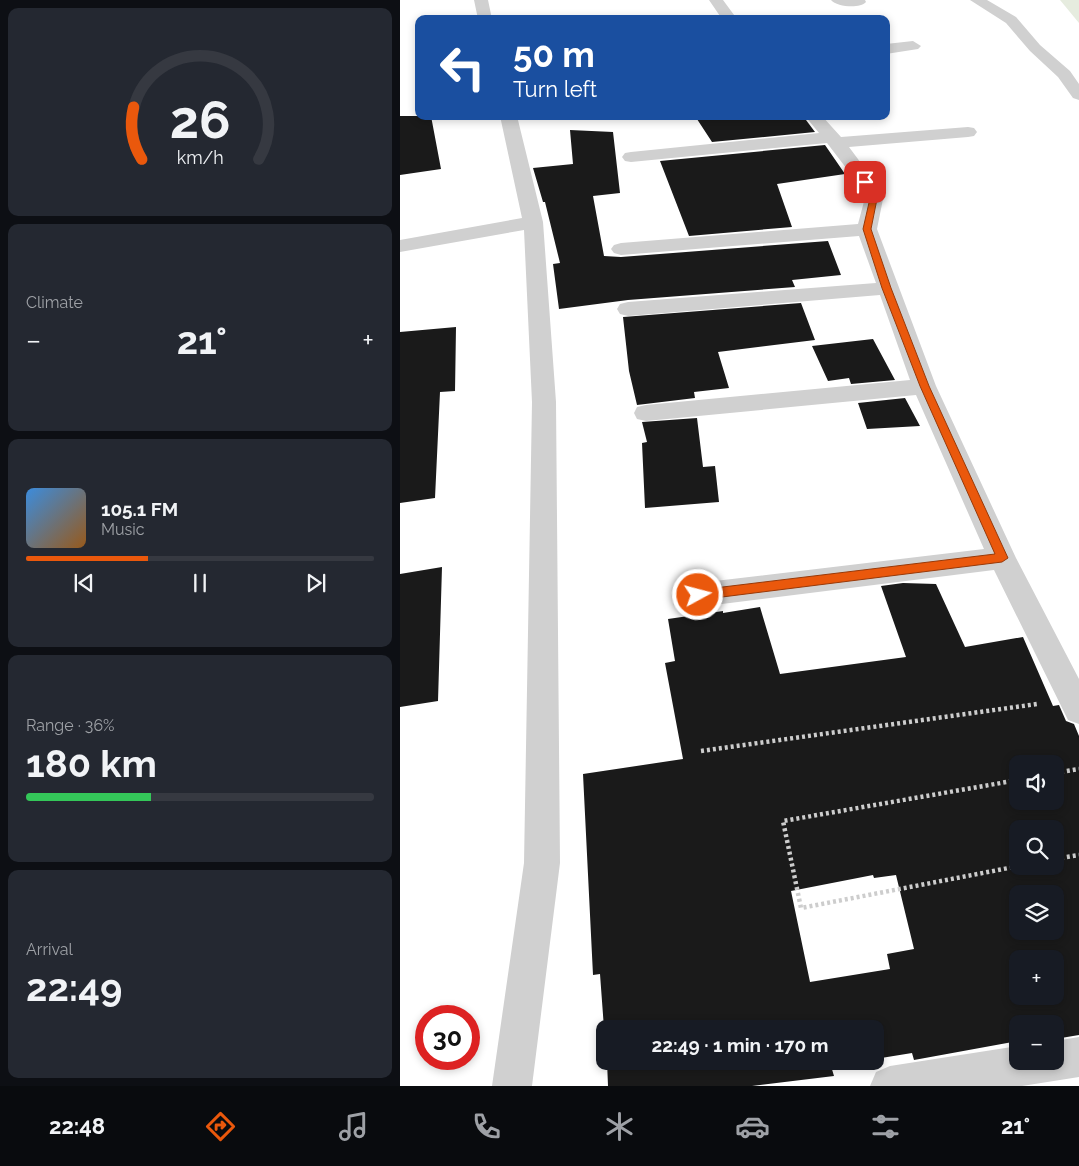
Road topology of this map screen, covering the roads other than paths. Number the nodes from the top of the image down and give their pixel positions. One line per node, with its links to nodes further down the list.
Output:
1 (481, 0): 6 (street)
2 (716, 0): 7 (street)
3 (838, 0): 5 (street)
4 (977, 0): 10 (street)
5 (859, 2)
6 (485, 15)
7 (727, 15)
8 (913, 46): 9 (street)
9 (890, 49)
10 (1079, 95)
11 (509, 120): 16 (street)
12 (816, 120): 14 (street)
13 (968, 132): 14 (street)
14 (834, 140): 15 (street); 17 (street)
15 (632, 157)
16 (533, 222): 18 (street); 30 (street)
17 (867, 229): 19 (street); 20 (street)
18 (400, 246)
19 (621, 249)
20 (887, 288): 21 (street); 22 (street)
21 (628, 309)
22 (924, 386): 23 (street); 24 (street)
23 (646, 413)
24 (1002, 558): 25 (street); 26 (street)
25 (698, 595)
26 (1076, 705)
27 (1079, 1057): 28 (street)
28 (1064, 1059)
29 (1009, 1068): 31 (street)
30 (512, 1086)
31 (893, 1086)

